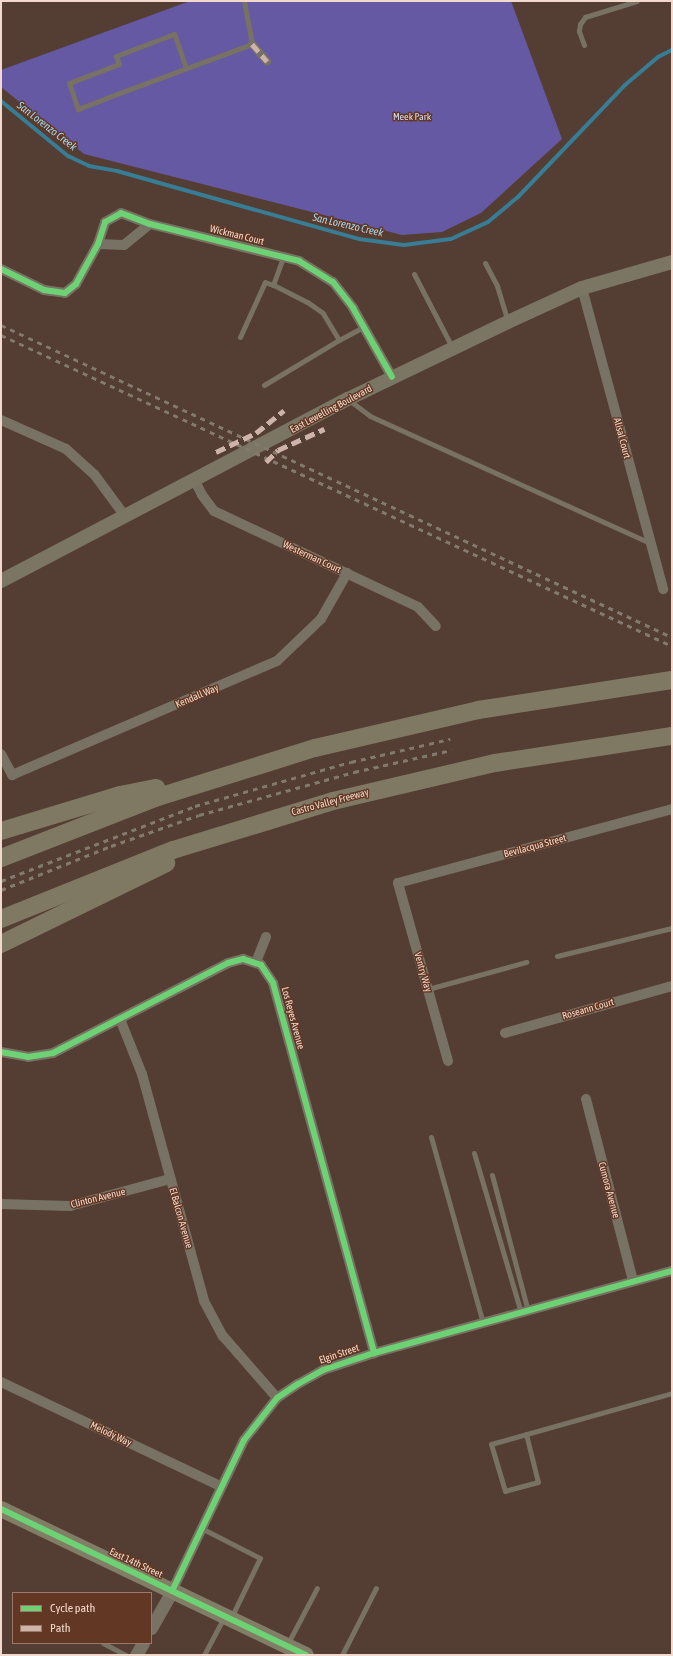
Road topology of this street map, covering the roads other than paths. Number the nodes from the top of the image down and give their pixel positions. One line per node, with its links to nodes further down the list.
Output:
1 (244, 1): 3 (lane)
2 (637, 1): 4 (lane)
3 (252, 44): 5 (street); 6 (lane)
4 (584, 45)
5 (267, 62)
6 (186, 68): 6 (lane)
7 (150, 224): 8 (street); 8 (street, Wickman Court); 9 (street, Wickman Court)
8 (98, 244): 12 (street, Wickman Court)
9 (283, 257): 14 (lane); 17 (street, Wickman Court)
10 (672, 262): 15 (main road, East Lewelling Boulevard)
11 (485, 263): 16 (lane)
12 (1, 269)
13 (414, 274): 20 (lane)
14 (272, 285): 18 (lane); 19 (lane)
15 (582, 288): 16 (main road, East Lewelling Boulevard); 27 (street, Alisal Court)
16 (508, 322): 20 (main road, East Lewelling Boulevard)
17 (364, 327): 19 (lane); 21 (street, Wickman Court)
18 (240, 337)
19 (339, 340): 22 (lane)
20 (453, 348): 21 (main road, East Lewelling Boulevard)
21 (392, 377): 23 (main road, East Lewelling Boulevard)
22 (264, 385)
23 (348, 399): 25 (main road, East Lewelling Boulevard); 27 (lane)
24 (1, 420): 26 (street)
25 (195, 481): 26 (main road, East Lewelling Boulevard); 28 (street, Westerman Court)
26 (125, 516): 29 (main road, East Lewelling Boulevard)
27 (650, 543): 30 (street, Alisal Court)
28 (347, 573): 31 (street, Westerman Court); 34 (street, Kendall Way)
29 (1, 581)
30 (663, 589)
31 (436, 626)
32 (668, 680): 35 (highway)
33 (672, 736): 38 (highway, Castro Valley Freeway)
34 (1, 754)
35 (208, 780): 37 (highway); 39 (highway)
36 (672, 809): 40 (street, Bevilacqua Street)
37 (1, 832)
38 (226, 832): 41 (highway, Castro Valley Freeway); 44 (highway)
39 (1, 858)
40 (398, 883): 49 (street, Ventry Way)
41 (1, 919)
42 (672, 928): 45 (lane)
43 (266, 937): 46 (street)
44 (1, 944)
45 (557, 956)
46 (256, 962): 50 (street); 64 (street, Los Reyes Avenue)
47 (526, 962): 49 (lane)
48 (672, 986): 51 (street, Roseann Court)
49 (428, 989): 53 (street, Ventry Way)
50 (120, 1019): 52 (street); 58 (street, El Balcon Avenue)
51 (505, 1033)
52 (1, 1052)
53 (448, 1061)
54 (586, 1099): 61 (street, Cumora Avenue)
55 (431, 1137): 63 (lane)
56 (474, 1153): 62 (lane)
57 (492, 1175): 62 (lane)
58 (170, 1180): 59 (street, Clinton Avenue); 67 (street, El Balcon Avenue)
59 (1, 1204)
60 (672, 1271): 61 (street, Elgin Street)
61 (633, 1281): 62 (street, Elgin Street)
62 (525, 1312): 63 (street, Elgin Street)
63 (483, 1323): 64 (street, Elgin Street)
64 (374, 1353): 67 (street, Elgin Street)
65 (1, 1382): 69 (street, Melody Way)
66 (672, 1393): 68 (lane)
67 (277, 1398): 69 (street, Elgin Street)
68 (526, 1434): 68 (lane)
69 (220, 1486): 71 (street, Elgin Street)
70 (1, 1509): 74 (main road, East 14th Street)
71 (201, 1528): 74 (street, Elgin Street); 75 (lane)
72 (317, 1588): 79 (lane)
73 (376, 1588): 84 (lane)
74 (172, 1591): 75 (main road, East 14th Street); 76 (street)
75 (227, 1618): 79 (main road, East 14th Street); 82 (lane)
76 (152, 1626)
77 (104, 1644): 80 (lane)
78 (142, 1644): 81 (street)
79 (287, 1646): 83 (main road, East 14th Street)
80 (126, 1655)
81 (136, 1655)
82 (204, 1655)
83 (306, 1655)
84 (342, 1655)

